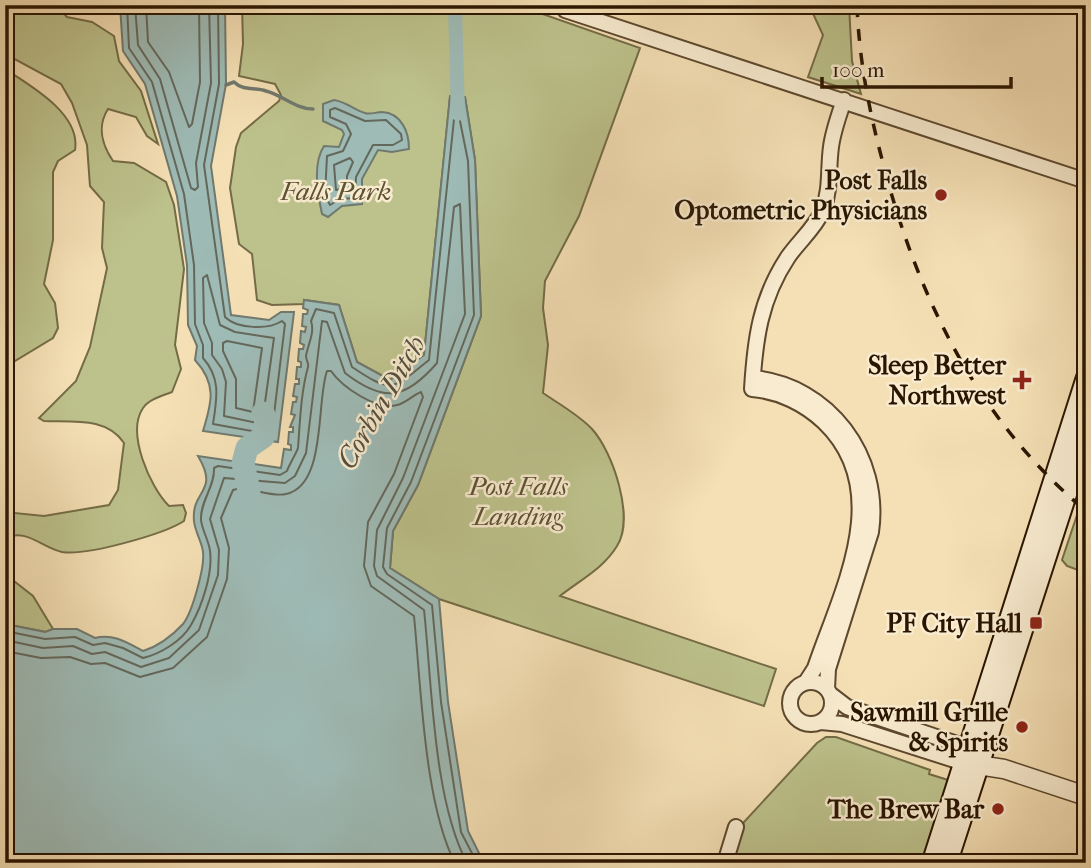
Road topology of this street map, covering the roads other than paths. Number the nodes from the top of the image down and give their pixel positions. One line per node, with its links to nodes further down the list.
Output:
1 (565, 10): 2 (street)
2 (844, 100): 3 (street); 5 (street)
3 (1086, 181)
4 (1086, 379): 6 (main road)
5 (753, 384): 8 (street); 9 (street)
6 (1082, 406): 11 (main road)
7 (1086, 433): 11 (main road)
8 (806, 682): 9 (street); 10 (street)
9 (828, 692): 10 (street); 11 (street)
10 (821, 722): 11 (street)
11 (973, 758): 12 (street); 15 (main road); 16 (main road)
12 (1086, 796)
13 (736, 827): 14 (street)
14 (724, 863)
15 (932, 863)
16 (947, 863)

